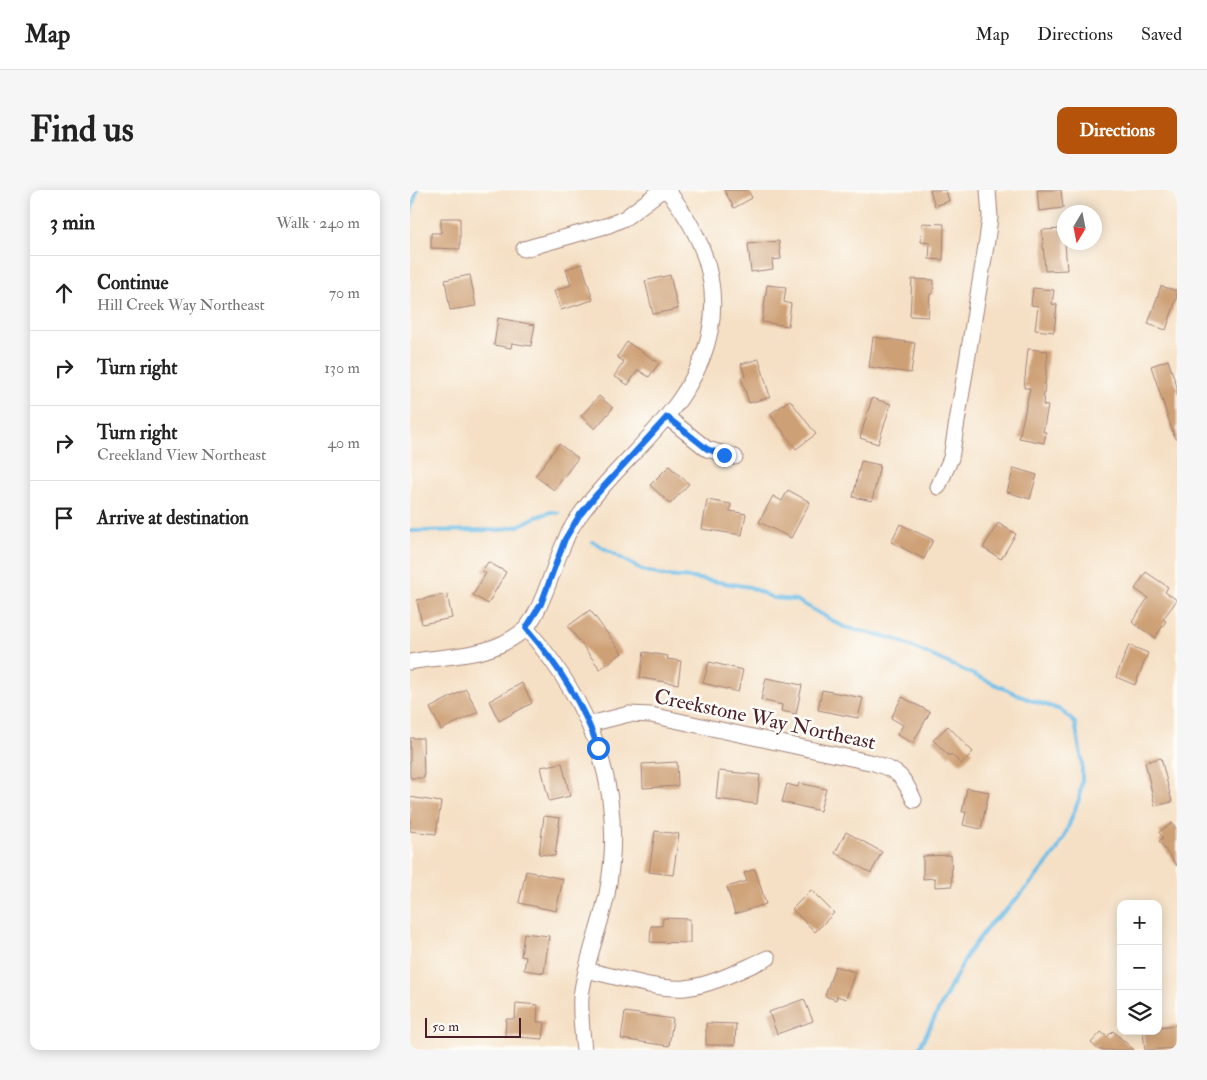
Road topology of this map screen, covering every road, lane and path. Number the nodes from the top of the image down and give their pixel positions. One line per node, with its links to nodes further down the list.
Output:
1 (662, 190): 4 (street)
2 (667, 190): 5 (street)
3 (988, 190): 7 (street)
4 (524, 249)
5 (667, 417): 6 (street); 8 (street)
6 (735, 458)
7 (938, 487)
8 (526, 628): 9 (street); 10 (street)
9 (410, 662)
10 (590, 724): 11 (street, Creekstone Way Northeast); 13 (street)
11 (914, 800)
12 (768, 958): 13 (street)
13 (586, 970): 14 (street)
14 (584, 1050)

